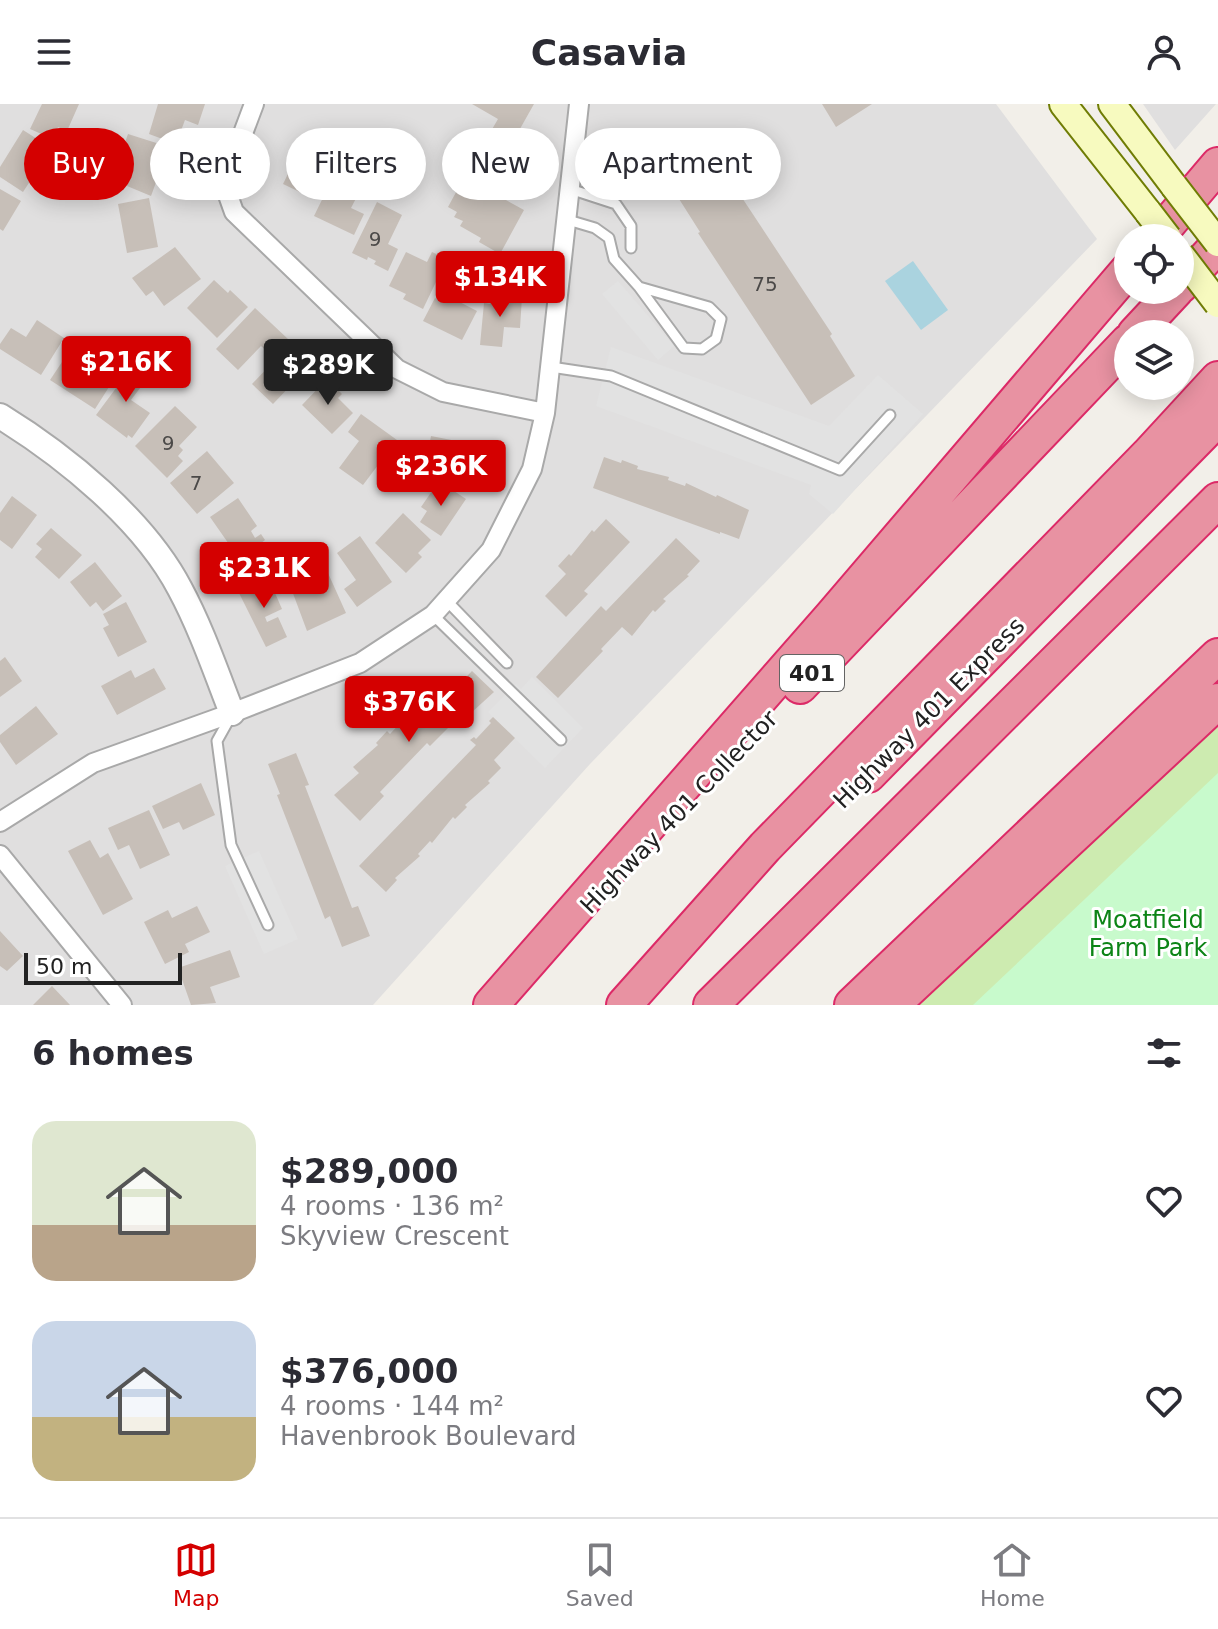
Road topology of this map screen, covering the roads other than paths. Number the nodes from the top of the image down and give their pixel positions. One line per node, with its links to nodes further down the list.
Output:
1 (254, 104): 22 (street)
2 (579, 104): 6 (street)
3 (1063, 104): 8 (main road)
4 (1112, 104): 10 (main road, bridge)
5 (1218, 165): 9 (highway)
6 (570, 189): 7 (street); 11 (lane)
7 (568, 220): 15 (lane); 20 (street)
8 (1151, 224)
9 (1153, 224)
10 (1218, 244): 12 (highway)
11 (631, 248)
12 (1194, 270)
13 (1194, 272): 17 (main road, bridge)
14 (1114, 286): 39 (highway)
15 (639, 287): 15 (lane)
16 (1163, 304): 18 (highway)
17 (1218, 304)
18 (1148, 320)
19 (1114, 357): 39 (highway, Highway 401 Collector / 401)
20 (551, 367): 22 (street); 23 (lane)
21 (1218, 379): 40 (highway)
22 (545, 413): 28 (street)
23 (890, 415)
24 (0, 416): 33 (street)
25 (1218, 418): 41 (highway, Highway 401 Express)
26 (1218, 500): 42 (highway)
27 (1218, 529): 43 (highway)
28 (447, 601): 29 (street); 31 (lane)
29 (433, 615): 33 (street); 34 (lane)
30 (1218, 656): 44 (highway)
31 (507, 663)
32 (1218, 701): 45 (highway)
33 (232, 713): 35 (street); 37 (lane)
34 (561, 740)
35 (0, 822)
36 (0, 855): 38 (street)
37 (268, 925)
38 (122, 1005)
39 (493, 1005)
40 (624, 1005)
41 (638, 1005)
42 (711, 1005)
43 (745, 1005)
44 (852, 1005)
45 (892, 1005)

